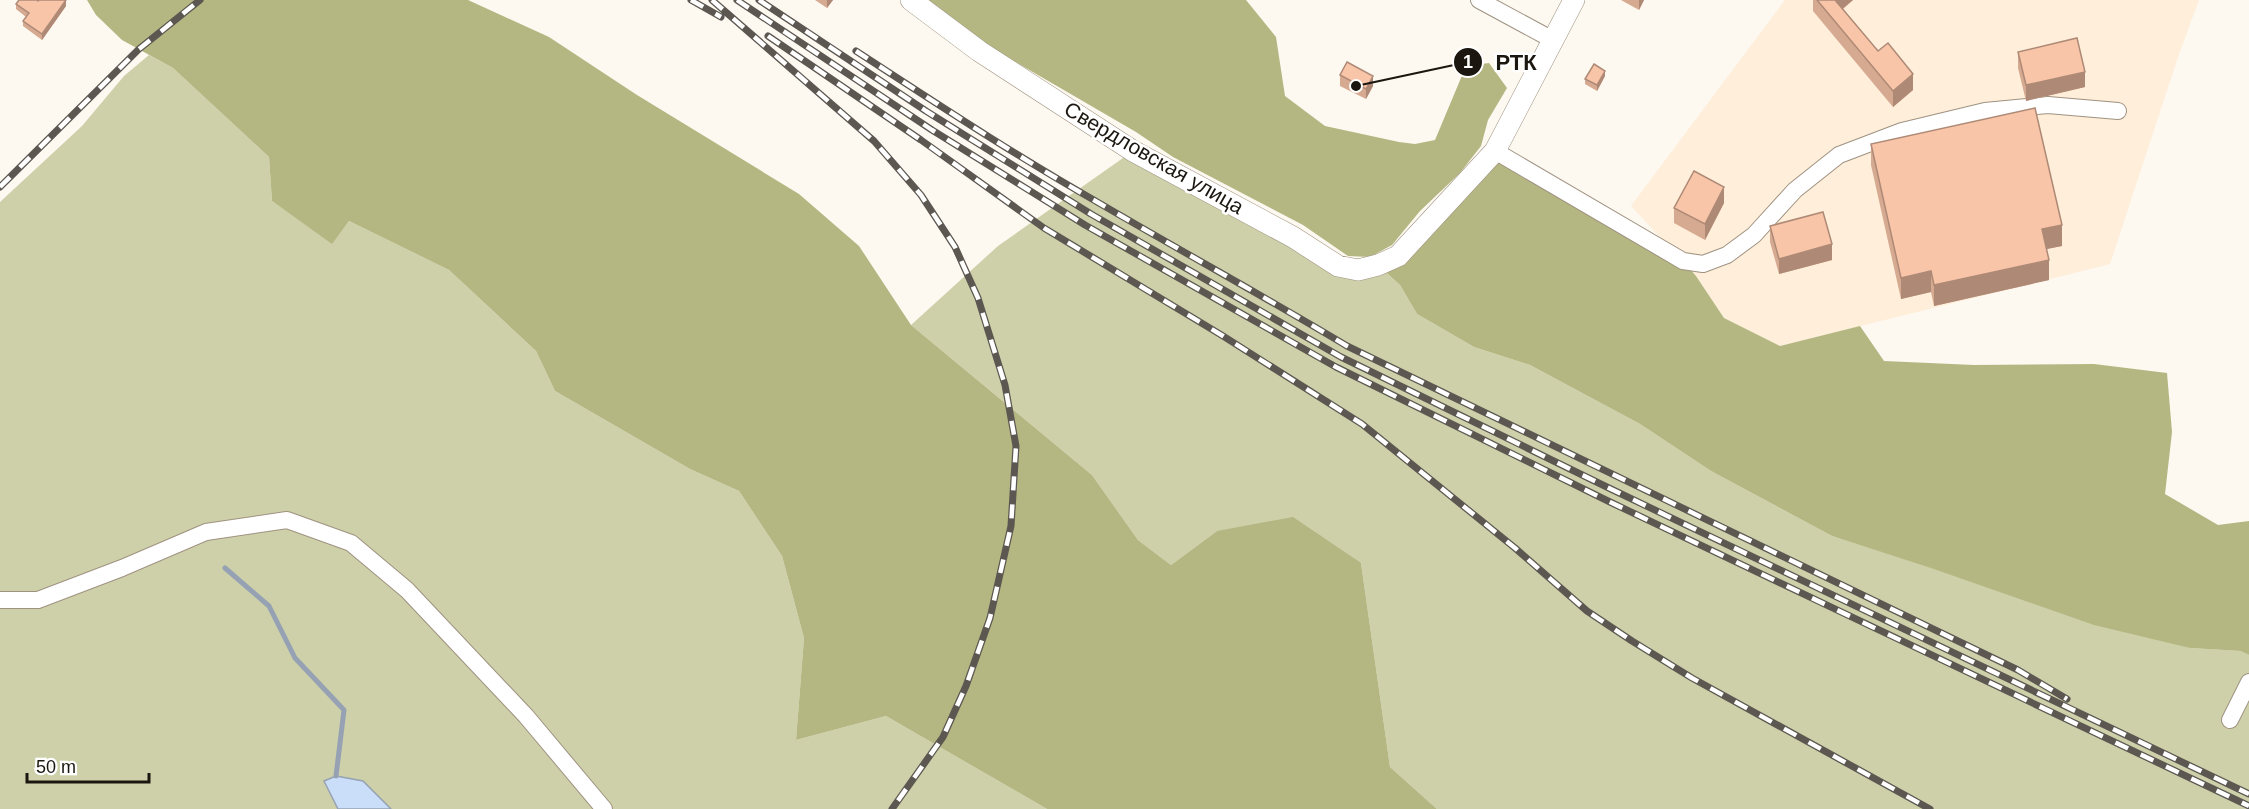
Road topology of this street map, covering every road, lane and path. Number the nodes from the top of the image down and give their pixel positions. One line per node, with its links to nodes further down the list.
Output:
1 (911, 0): 6 (main road, Свердловская улица)
2 (1479, 0): 4 (street)
3 (1574, 0): 4 (main road)
4 (1553, 40): 6 (main road)
5 (2118, 111): 6 (street)
6 (1495, 151)
7 (0, 600): 10 (street)
8 (2249, 682): 9 (street)
9 (2230, 720)
10 (604, 809)

